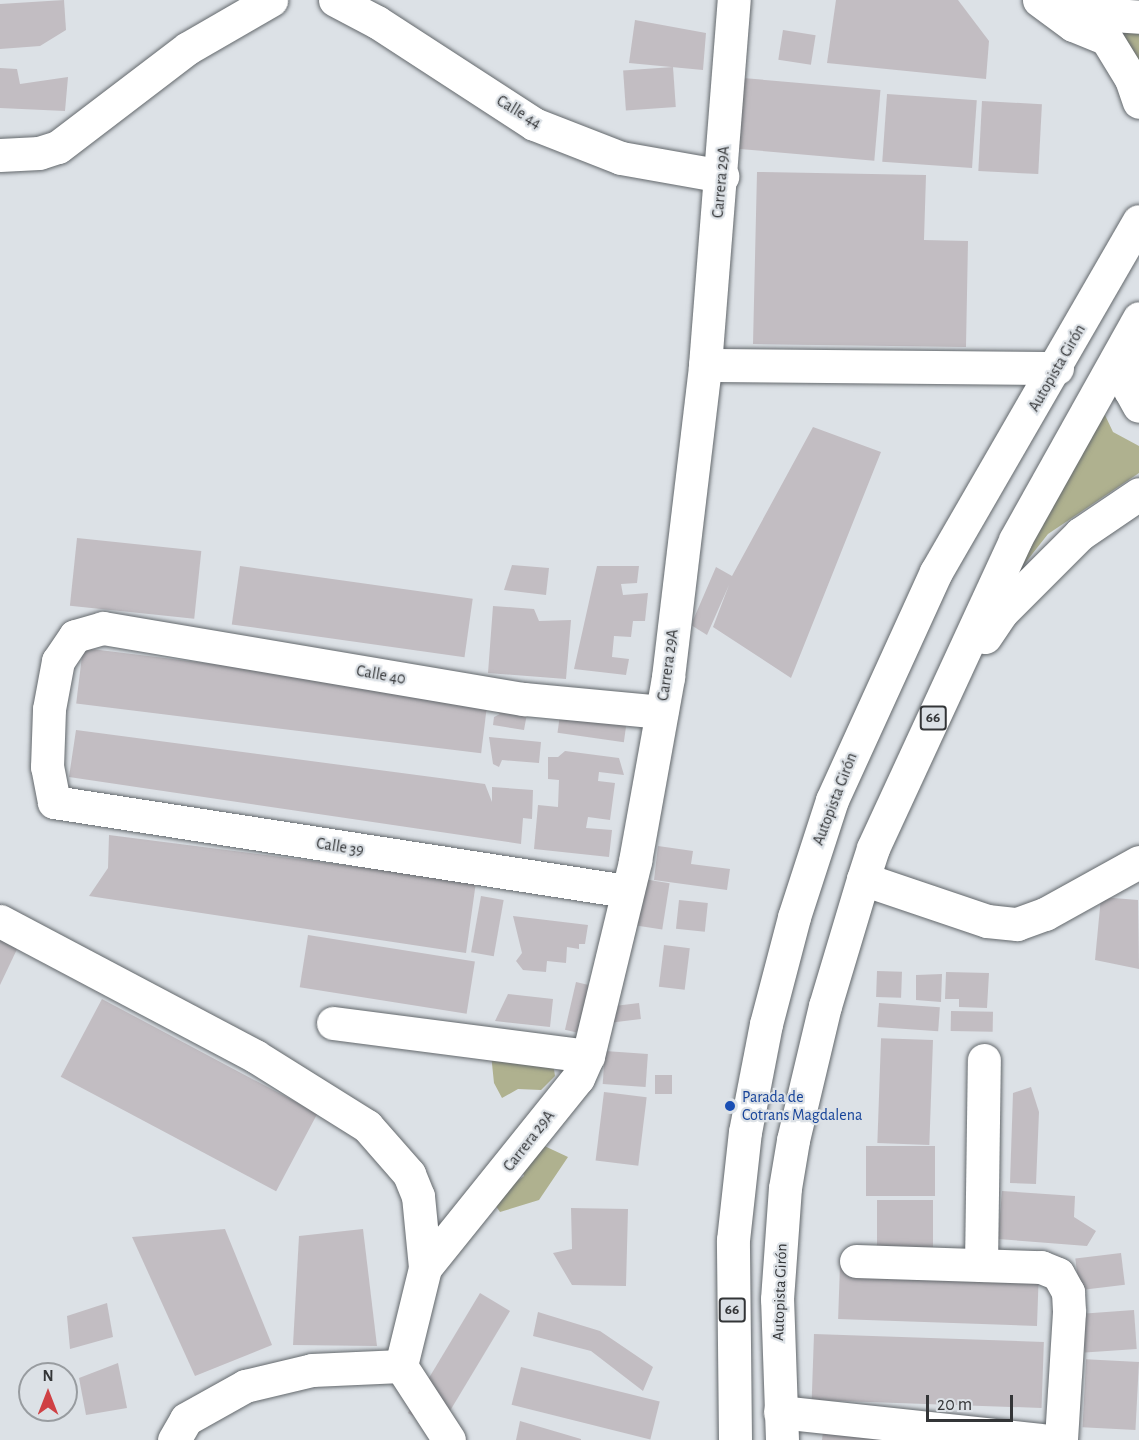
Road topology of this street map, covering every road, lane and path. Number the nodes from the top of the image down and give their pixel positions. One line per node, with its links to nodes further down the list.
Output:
1 (271, 0): 8 (main road)
2 (336, 0): 9 (main road, Calle 44)
3 (734, 0): 9 (main road, Carrera 29A)
4 (1039, 0): 7 (main road)
5 (1078, 0): 6 (main road)
6 (1139, 17)
7 (1139, 102)
8 (0, 155)
9 (722, 176): 12 (main road, Carrera 29A)
10 (1139, 221): 13 (main road, Autopista Girón / 66)
11 (1134, 330): 14 (main road); 16 (main road, Autopista Girón / 66)
12 (705, 365): 13 (main road); 17 (main road, Carrera 29A)
13 (1057, 368): 33 (main road, Autopista Girón / 66)
14 (1139, 405)
15 (1139, 494): 16 (main road)
16 (939, 706): 20 (main road, Autopista Girón / 66)
17 (661, 712): 18 (main road, Calle 40); 21 (main road, Carrera 29A)
18 (54, 802): 21 (main road, Calle 39)
19 (1139, 862): 20 (main road)
20 (863, 879): 30 (main road, Autopista Girón / 66)
21 (626, 891): 24 (main road, Carrera 29A)
22 (0, 921): 28 (main road)
23 (333, 1023): 24 (main road)
24 (588, 1056): 28 (main road, Carrera 29A)
25 (984, 1060): 27 (main road)
26 (856, 1261): 27 (main road)
27 (981, 1265): 35 (main road)
28 (425, 1268): 29 (main road)
29 (401, 1366): 31 (main road); 32 (main road)
30 (781, 1426): 34 (main road)
31 (174, 1440)
32 (449, 1440)
33 (735, 1440)
34 (1040, 1440)
35 (1060, 1440)

